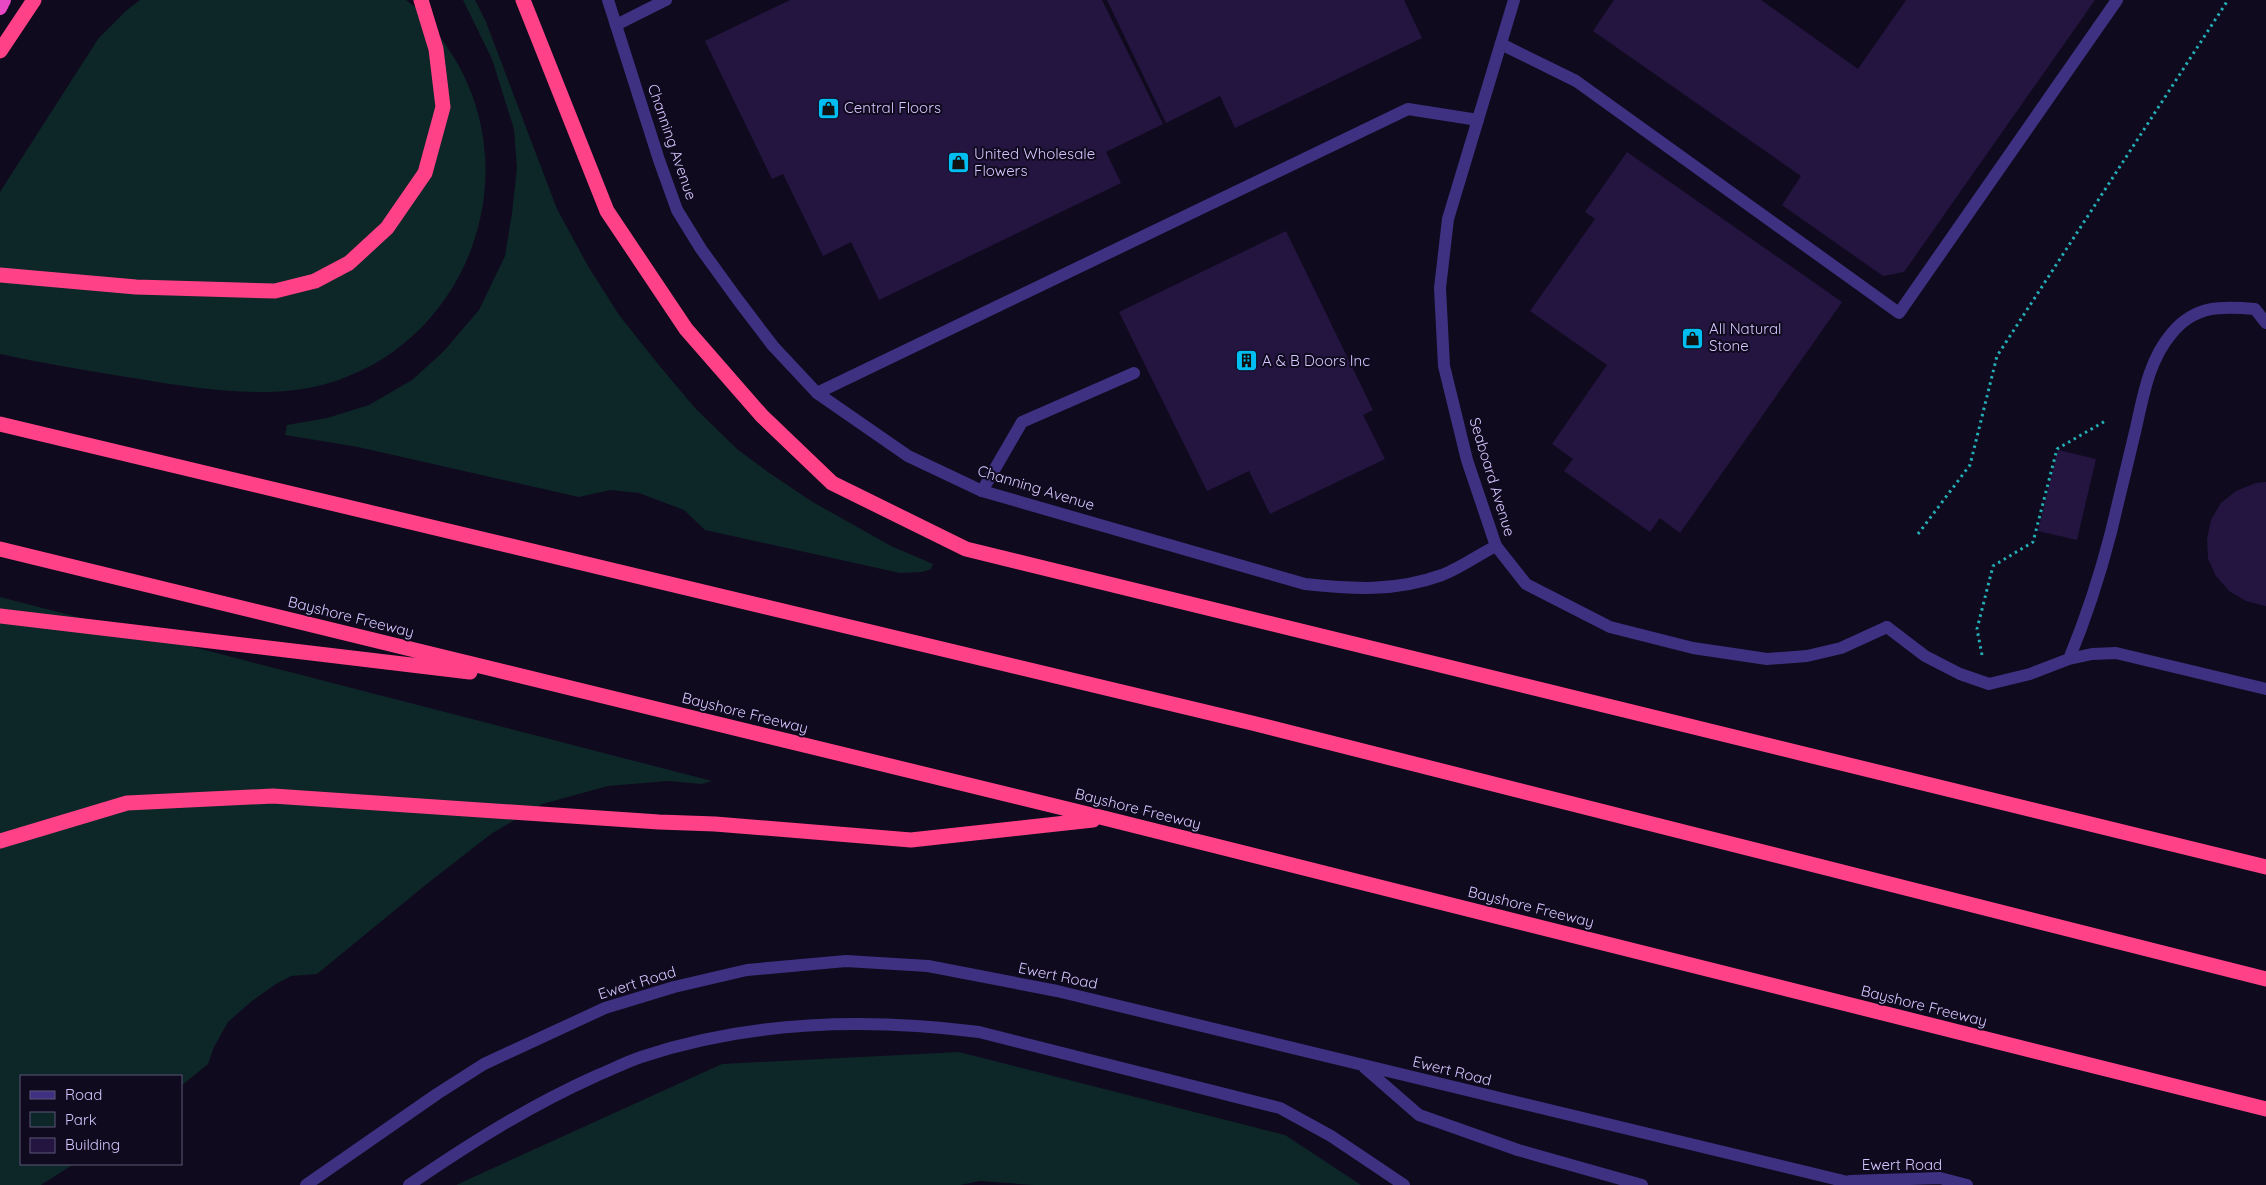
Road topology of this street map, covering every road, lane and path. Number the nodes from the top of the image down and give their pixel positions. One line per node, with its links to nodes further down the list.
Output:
1 (4, 0): 10 (highway)
2 (34, 0): 13 (highway)
3 (421, 0): 15 (highway)
4 (523, 0): 32 (highway)
5 (608, 0): 11 (street, Channing Avenue)
6 (666, 0): 11 (street)
7 (1514, 0): 12 (street, Seaboard Avenue)
8 (2117, 0): 12 (street)
9 (2228, 0): 22 (path)
10 (0, 8)
11 (616, 25): 18 (street, Channing Avenue)
12 (1501, 44): 14 (street, Seaboard Avenue)
13 (0, 51)
14 (1478, 120): 18 (street); 23 (street, Seaboard Avenue)
15 (0, 275)
16 (2266, 323): 26 (street)
17 (1134, 373): 21 (street)
18 (817, 393): 21 (street, Channing Avenue)
19 (2107, 420): 28 (path)
20 (0, 424): 33 (highway)
21 (982, 491): 23 (street, Channing Avenue)
22 (1918, 534)
23 (1496, 546): 28 (street, Seaboard Avenue)
24 (0, 549): 27 (highway, Bayshore Freeway)
25 (0, 616): 27 (highway)
26 (2069, 659): 28 (street); 29 (street)
27 (537, 680): 30 (highway, Bayshore Freeway)
28 (1975, 680)
29 (2266, 689)
30 (1104, 818): 31 (highway); 35 (highway, Bayshore Freeway)
31 (0, 841)
32 (2266, 867)
33 (2266, 979)
34 (1364, 1066): 36 (street, Ewert Road); 37 (street, Ewert Road); 40 (street)
35 (2266, 1109)
36 (1841, 1183): 41 (street, Ewert Road); 42 (street, Ewert Road)
37 (306, 1185)
38 (410, 1185): 39 (street)
39 (1404, 1185)
40 (1642, 1185)
41 (1860, 1185)
42 (1967, 1185)

